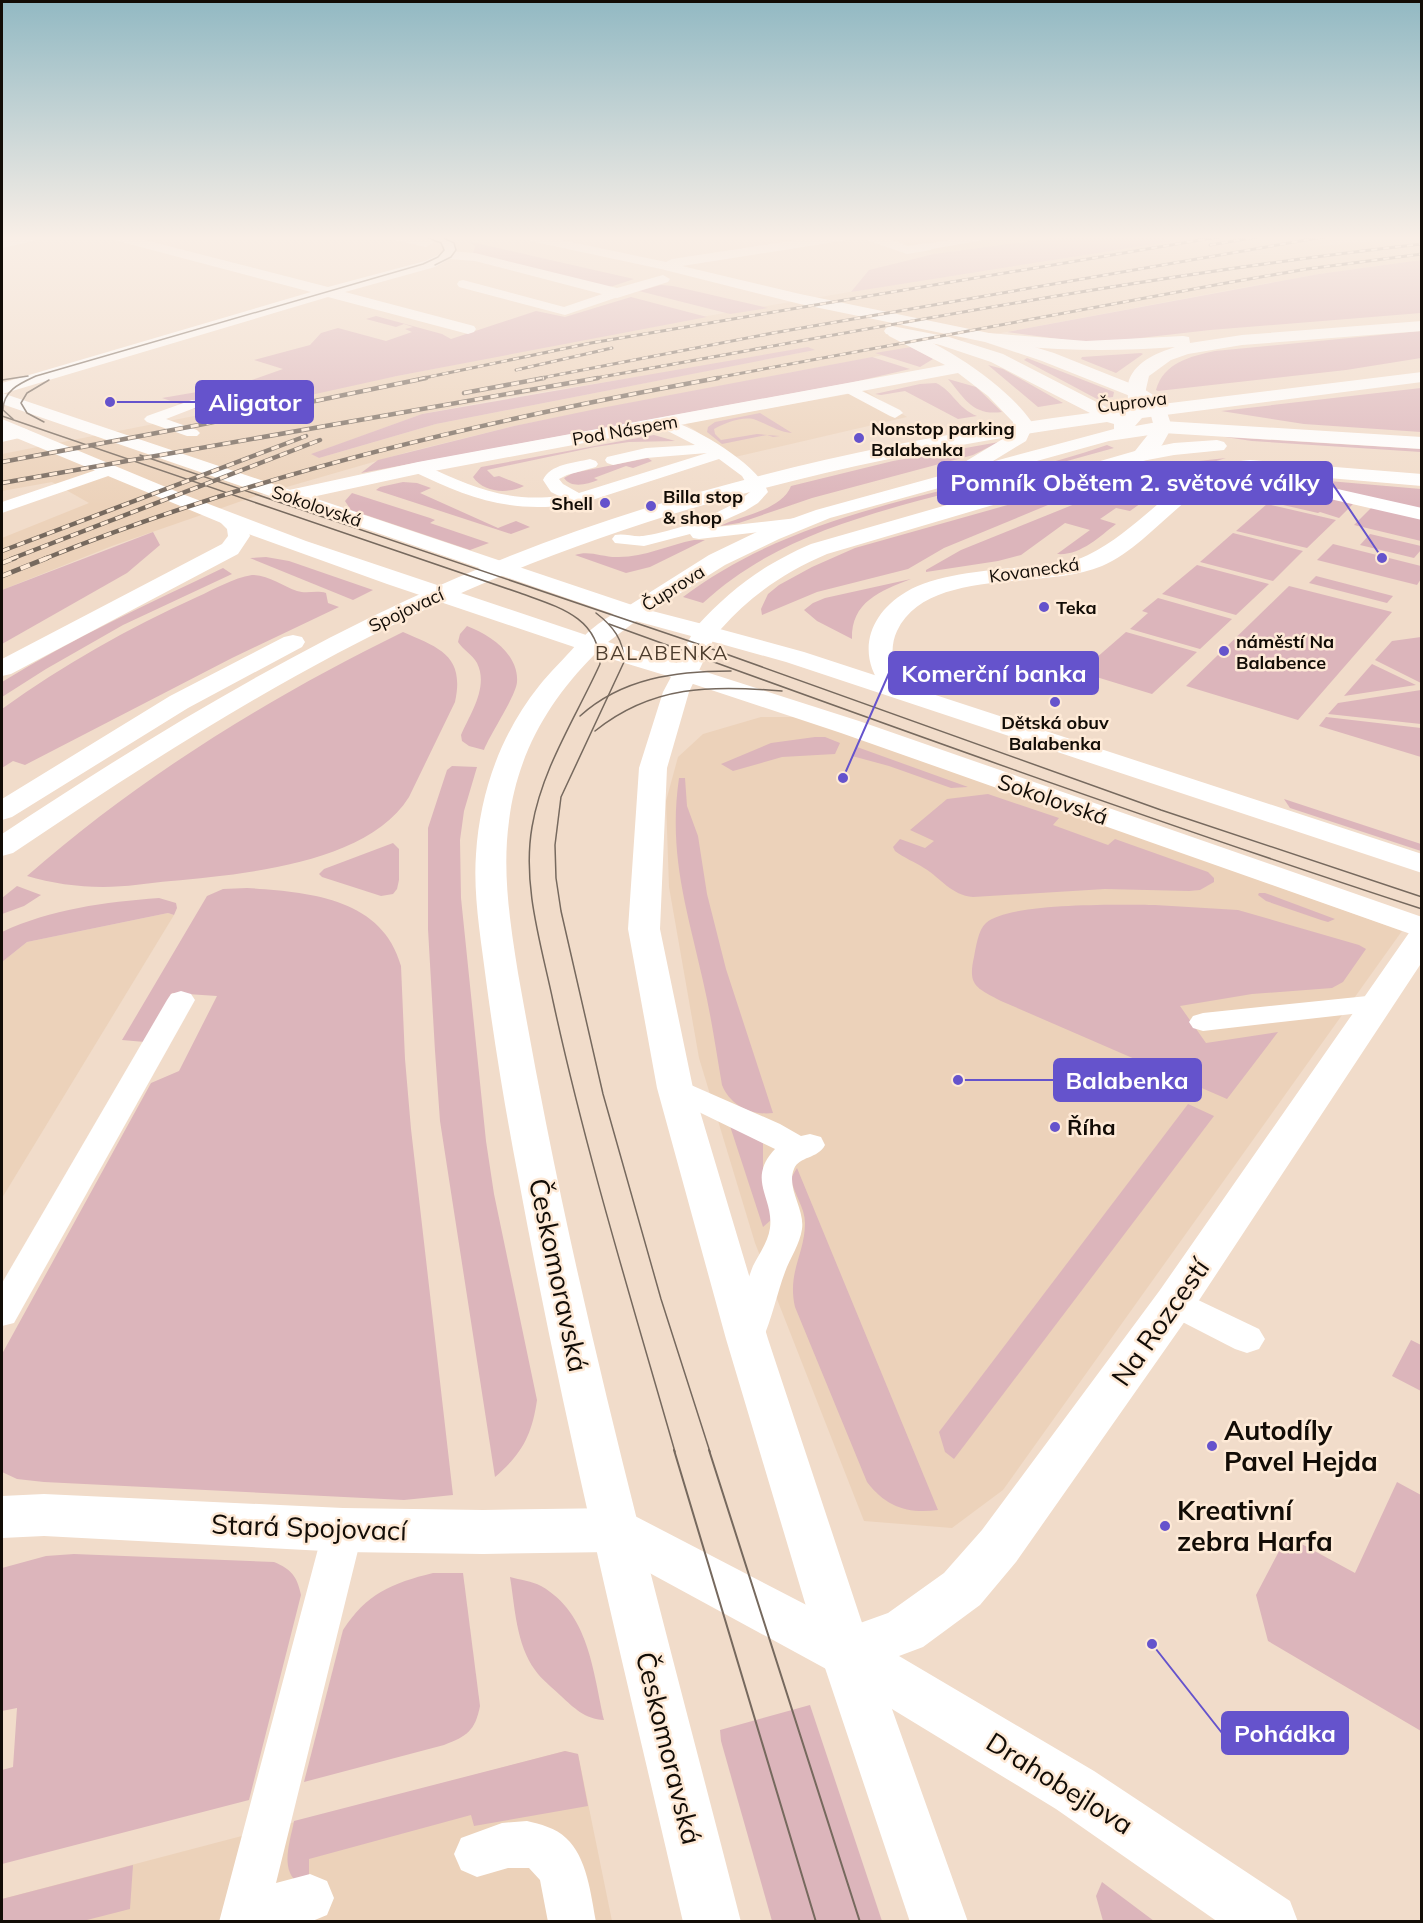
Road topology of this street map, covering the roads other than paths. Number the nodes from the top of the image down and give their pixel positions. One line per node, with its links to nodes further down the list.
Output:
1 (215, 327): 14 (main road)
2 (459, 327): 6 (main road)
3 (876, 327): 7 (main road)
4 (934, 327): 8 (main road)
5 (1413, 327): 9 (main road)
6 (468, 329)
7 (892, 331): 11 (main road); 20 (main road)
8 (989, 338): 9 (main road); 15 (main road)
9 (1277, 338): 15 (main road, Čuprova)
10 (1422, 365): 28 (main road, Čuprova)
11 (962, 367): 13 (main road, Pod Náspem); 36 (main road)
12 (1422, 377): 28 (main road, Čuprova)
13 (850, 389): 17 (lane); 18 (main road, Pod Náspem)
14 (6, 391): 38 (main road, Sokolovská)
15 (1136, 392): 20 (main road, Čuprova); 20 (main road); 23 (main road)
16 (192, 404): 21 (lane)
17 (896, 413)
18 (663, 423): 27 (lane); 33 (main road, Pod Náspem)
19 (2, 425): 22 (main road, Sokolovská)
20 (1148, 428): 23 (main road); 26 (main road); 29 (main road, Čuprova); 36 (main road, Čuprova)
21 (192, 433)
22 (23, 434): 24 (lane); 35 (main road, Sokolovská)
23 (1291, 435): 25 (main road)
24 (2, 437)
25 (1422, 443)
26 (1237, 446): 29 (main road); 30 (main road)
27 (715, 452): 31 (lane); 39 (lane); 49 (lane)
28 (847, 453): 51 (main road, Spojovací); 53 (main road, Spojovací)
29 (1142, 455): 54 (main road, Čuprova)
30 (1422, 458)
31 (613, 460)
32 (590, 464): 39 (lane)
33 (418, 468): 38 (main road, Pod Náspem); 40 (lane)
34 (1224, 469): 37 (main road, Kovanecká); 43 (main road); 58 (main road, Kovanecká)
35 (108, 471): 42 (lane); 45 (main road, Sokolovská)
36 (950, 479): 46 (main road, Čuprova)
37 (1422, 480)
38 (289, 496): 52 (main road, Sokolovská)
39 (573, 498): 40 (lane); 41 (lane)
40 (502, 501): 44 (lane)
41 (593, 506)
42 (2, 508)
43 (1422, 514)
44 (568, 515)
45 (230, 520): 55 (main road, Sokolovská); 56 (main road)
46 (797, 523): 47 (lane); 52 (main road, Čuprova)
47 (700, 534): 48 (lane); 49 (lane)
48 (644, 535): 49 (lane); 50 (lane)
49 (665, 535)
50 (621, 539)
51 (387, 596)
52 (633, 613): 54 (main road, Sokolovská); 55 (main road, Čuprova)
53 (338, 631): 59 (main road, Spojovací); 60 (main road, Spojovací)
54 (705, 633): 57 (main road, Čuprova); 58 (main road)
55 (589, 645): 57 (main road, Sokolovská); 74 (main road, Českomoravská)
56 (2, 669)
57 (684, 673): 62 (main road, Sokolovská); 67 (main road)
58 (901, 692): 61 (main road)
59 (2, 811)
60 (2, 847)
61 (1422, 864)
62 (1422, 928)
63 (1422, 937): 65 (main road, Na Rozcestí)
64 (181, 1000): 69 (lane)
65 (1377, 1004): 66 (lane); 68 (main road, Na Rozcestí)
66 (1203, 1022)
67 (675, 1088): 70 (main road); 70 (lane)
68 (1175, 1302): 71 (lane); 75 (main road, Na Rozcestí)
69 (2, 1313)
70 (747, 1338): 75 (main road)
71 (1248, 1339)
72 (2, 1517): 73 (main road, Stará Spojovací)
73 (343, 1530): 74 (main road, Stará Spojovací); 78 (lane)
74 (616, 1530): 75 (main road, Drahobejlova); 80 (main road, Českomoravská)
75 (846, 1653): 81 (main road); 82 (main road, Drahobejlova)
76 (477, 1854): 79 (lane)
77 (310, 1898): 78 (lane)
78 (243, 1918)
79 (572, 1922)
80 (712, 1922)
81 (939, 1922)
82 (1269, 1922)

